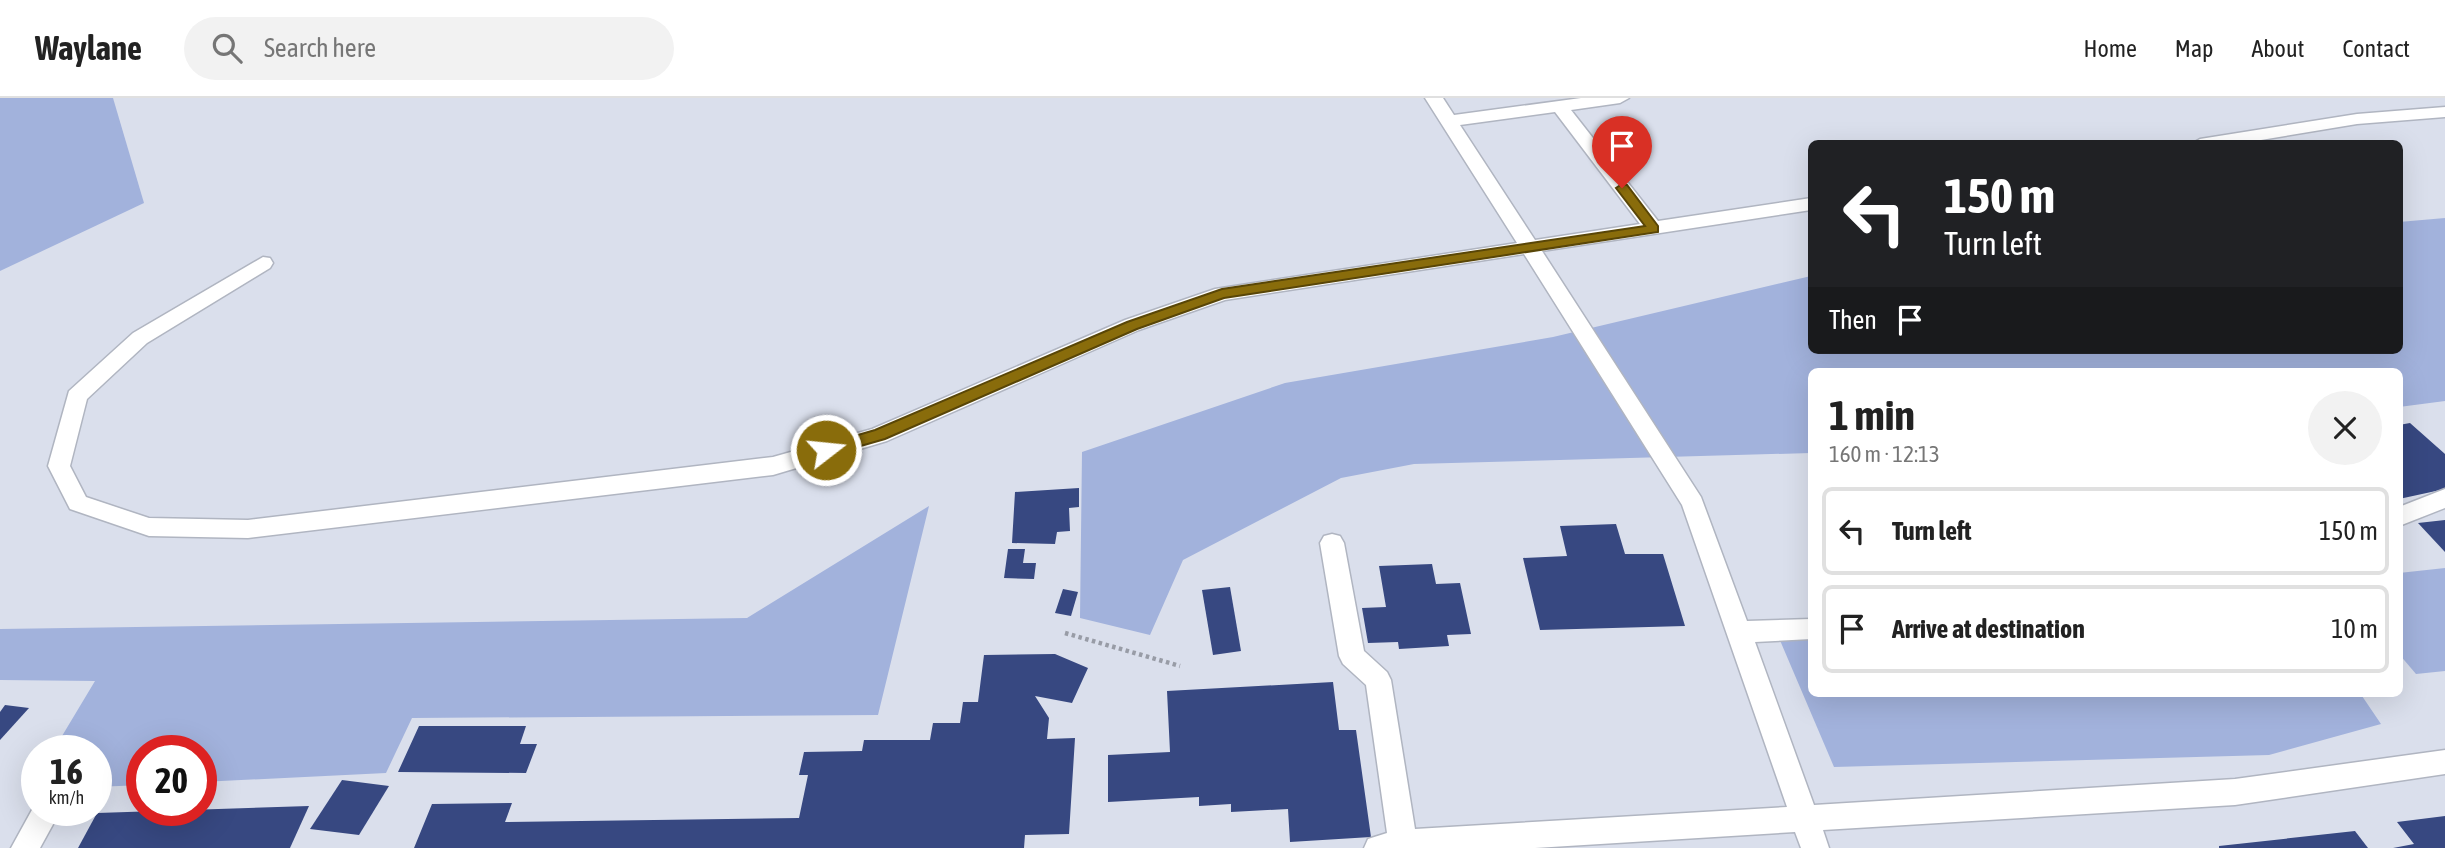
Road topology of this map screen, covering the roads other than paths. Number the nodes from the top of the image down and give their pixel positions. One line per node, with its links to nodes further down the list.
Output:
1 (1434, 98): 5 (lane)
2 (1620, 98): 3 (lane)
3 (1559, 106): 5 (lane); 8 (lane)
4 (2445, 112): 6 (lane)
5 (1449, 121): 9 (lane)
6 (2225, 140)
7 (1808, 204): 8 (lane)
8 (1654, 229): 9 (lane)
9 (1531, 248): 10 (lane); 15 (lane)
10 (263, 263)
11 (2445, 498): 12 (lane)
12 (2403, 515)
13 (1332, 543): 20 (lane)
14 (1808, 629): 15 (lane)
15 (1739, 632): 17 (lane)
16 (2445, 762): 17 (lane)
17 (1804, 818): 19 (lane); 22 (lane)
18 (38, 826): 21 (lane)
19 (1659, 837): 20 (lane)
20 (1391, 846)
21 (25, 848)
22 (1815, 848)

